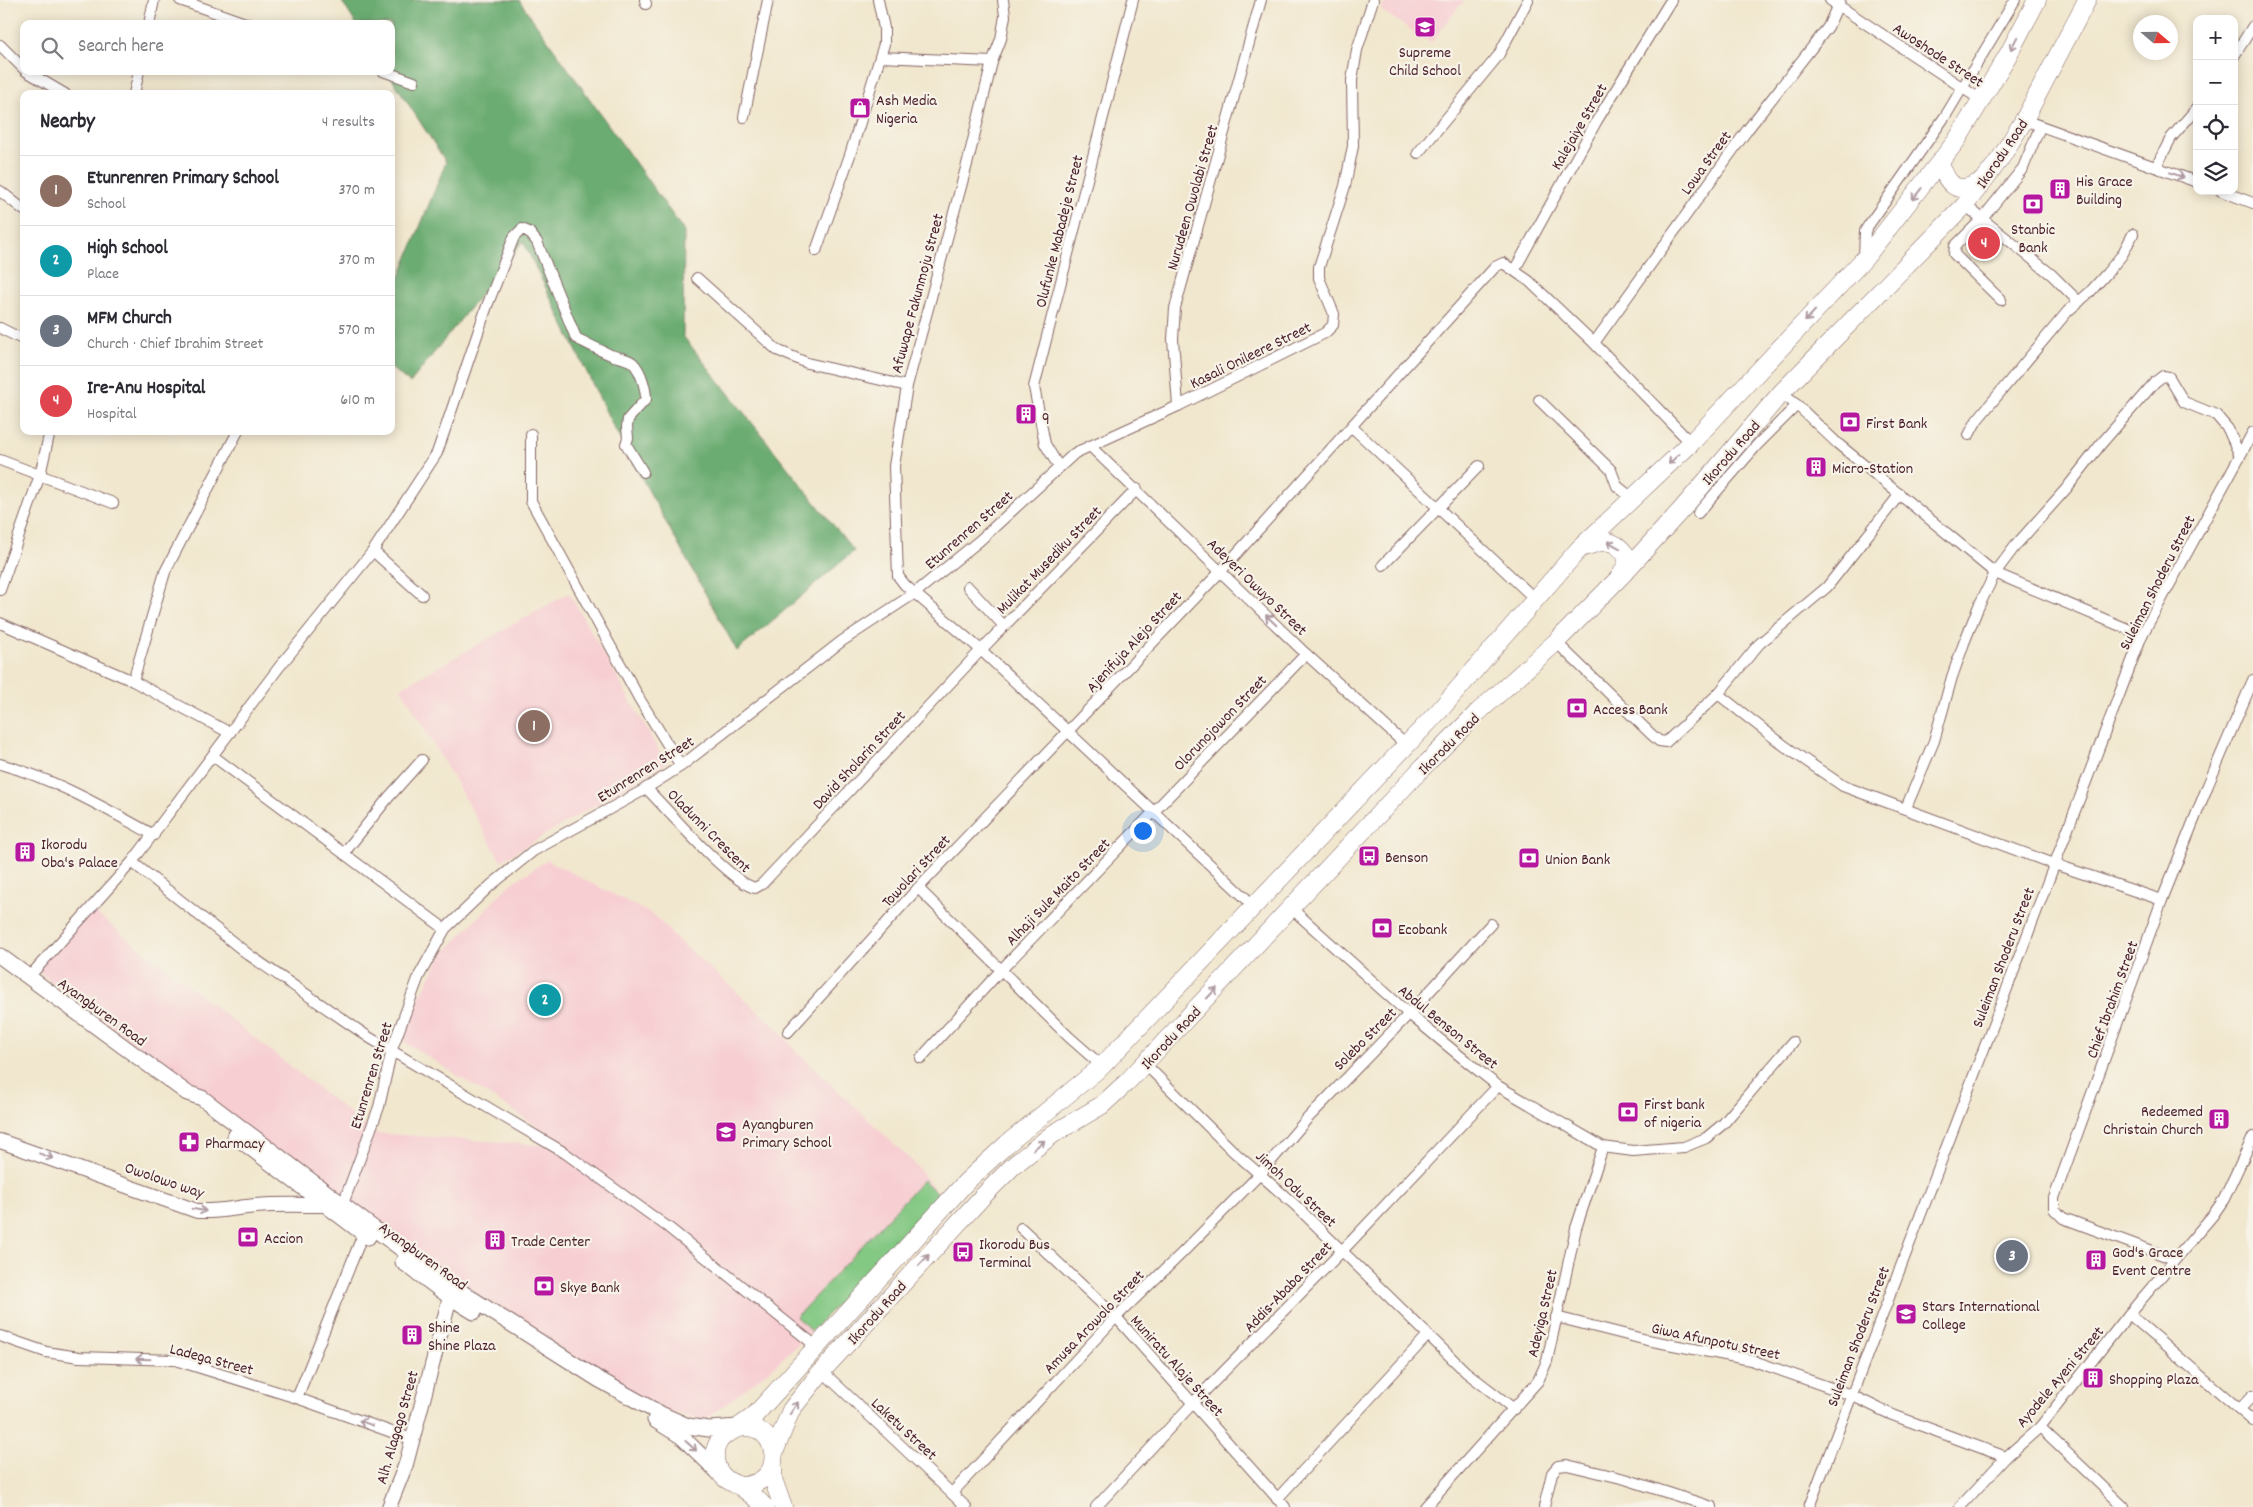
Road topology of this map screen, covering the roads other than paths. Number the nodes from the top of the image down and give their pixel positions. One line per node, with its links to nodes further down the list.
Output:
1 (154, 0): 16 (street)
2 (180, 0): 17 (street)
3 (768, 0): 33 (street)
4 (878, 0): 21 (street)
5 (1003, 0): 22 (street, Afuwape Fakunmoju Street)
6 (1133, 0): 73 (street, Olufunke Mabadeje Street)
7 (1261, 0): 60 (street, Nurudeen Owolabi Street)
8 (1373, 0): 60 (street, Kasali Onileere Street)
9 (1528, 0): 36 (street)
10 (1671, 0): 50 (street, Kalejaiye Street)
11 (1830, 0): 15 (street, Awoshode Street)
12 (2015, 0): 28 (street)
13 (2037, 0): 31 (highway, Ikorodu Road, one-way to 31)
14 (2087, 0): 34 (highway, Ikorodu Road)
15 (1839, 3): 28 (street, Awoshode Street); 56 (street, Lowa Street)
16 (150, 20)
17 (237, 20)
18 (2253, 26): 20 (street)
19 (0, 45): 23 (street)
20 (2238, 50)
21 (880, 57): 22 (street); 48 (street)
22 (992, 62): 57 (street, Afuwape Fakunmoju Street)
23 (20, 65)
24 (33, 75): 29 (street)
25 (138, 75): 30 (street)
26 (394, 75): 27 (street)
27 (414, 82)
28 (1963, 88): 31 (street, Awoshode Street); 49 (street)
29 (58, 90)
30 (135, 90)
31 (1981, 100): 37 (highway, Ikorodu Road)
32 (2193, 113): 38 (street)
33 (744, 117)
34 (2024, 120): 35 (street); 39 (highway, Ikorodu Road)
35 (2040, 127): 38 (street); 46 (street)
36 (1418, 153)
37 (1940, 164): 39 (highway); 49 (highway, Ikorodu Road, one-way to 49)
38 (2156, 167): 40 (street, one-way to 40)
39 (1985, 179): 44 (highway, Ikorodu Road)
40 (2193, 181)
41 (0, 191): 45 (street)
42 (2232, 195): 43 (street)
43 (2253, 203)
44 (1965, 205): 46 (street); 58 (highway, Ikorodu Road)
45 (20, 207)
46 (1982, 219): 52 (street); 53 (street)
47 (2133, 234): 53 (street)
48 (816, 251)
49 (1864, 260): 68 (highway, Ikorodu Road, one-way to 68)
50 (1515, 270): 56 (street); 62 (street, Ajenifuja Alejo Street)
51 (697, 278): 57 (street)
52 (2001, 300)
53 (2079, 302): 67 (street)
54 (0, 328): 55 (street)
55 (20, 338)
56 (1594, 343): 68 (street)
57 (907, 386): 90 (street, Afuwape Fakunmoju Street)
58 (1781, 393): 61 (street); 87 (highway, Ikorodu Road)
59 (1539, 400): 78 (street)
60 (1178, 406): 69 (street, Kasali Onileere Street)
61 (1797, 406): 77 (street); 81 (street)
62 (1352, 427): 80 (street); 85 (street, Ajenifuja Alejo Street)
63 (2253, 432): 70 (street, Suleiman Shoderu Street)
64 (531, 434): 108 (street)
65 (49, 435): 75 (street)
66 (236, 435): 100 (street)
67 (1969, 435)
68 (1691, 443): 78 (highway, Ikorodu Road, one-way to 78)
69 (1090, 446): 73 (street, Etunrenren Street); 76 (street, Adeyeri Owuyo Street)
70 (2240, 456): 86 (street); 95 (street, Suleiman Shoderu Street)
71 (0, 460): 75 (street)
72 (1479, 466): 80 (street)
73 (1060, 467): 90 (street, Etunrenren Street)
74 (642, 472): 83 (street)
75 (40, 475): 79 (street); 89 (street)
76 (1137, 489): 85 (street, Adeyeri Owuyo Street); 94 (street, Mulikat Musediku Street)
77 (1900, 494): 86 (street); 101 (street)
78 (1632, 498): 82 (highway, Ikorodu Road)
79 (113, 503)
80 (1438, 508): 84 (street); 92 (street)
81 (1698, 513)
82 (1579, 549): 87 (highway, one-way to 82); 92 (highway, Ikorodu Road)
83 (373, 551): 91 (street); 103 (street)
84 (1383, 565)
85 (1221, 571): 98 (street, Adeyeri Owuyo Street, one-way to 85); 102 (street, Ajenifuja Alejo Street)
86 (1995, 573): 95 (street); 110 (street)
87 (1621, 576): 96 (highway, Ikorodu Road)
88 (968, 587): 94 (street)
89 (0, 590)
90 (915, 593): 97 (street, Afuwape Fakunmoju Street); 108 (street, Etunrenren Street)
91 (422, 595)
92 (1535, 599): 104 (highway, Ikorodu Road)
93 (0, 623): 100 (street)
94 (1004, 626): 97 (street, Mulikat Musediku Street)
95 (2142, 635): 115 (street, Suleiman Shoderu Street)
96 (1556, 642): 101 (street); 120 (highway, Ikorodu Road)
97 (981, 650): 102 (street, Afuwape Fakunmoju Street); 116 (street, David Sholarin Street)
98 (1306, 654): 104 (street, Adeyeri Owuyo Street); 111 (street, Olorunojowon Street)
99 (2253, 680): 118 (street, Chief Ibrahim Street)
100 (133, 681): 103 (street)
101 (1718, 694): 110 (street)
102 (1068, 732): 111 (street, Afuwape Fakunmoju Street); 117 (street, Towolari Street)
103 (230, 733): 105 (street)
104 (1406, 746): 119 (highway, Ikorodu Road)
105 (213, 756): 112 (street); 113 (street)
106 (422, 760): 113 (street)
107 (0, 764): 112 (street)
108 (682, 766): 109 (street, Etunrenren Street)
109 (646, 788): 116 (street, Oladunni Crescent); 122 (street, Etunrenren Street)
110 (1906, 808): 115 (street)
111 (1154, 811): 119 (street, Afuwape Fakunmoju Street); 124 (street, Alhaji Sule Maito Street)
112 (154, 836): 114 (street)
113 (344, 854): 122 (street)
114 (132, 862): 125 (street); 129 (street)
115 (2054, 864): 118 (street); 153 (street, Suleiman Shoderu Street)
116 (755, 888)
117 (918, 888): 124 (street); 127 (street, Towolari Street)
118 (2162, 900): 144 (street, Chief Ibrahim Street)
119 (1253, 905): 132 (highway, Ikorodu Road)
120 (1291, 908): 126 (street, Abdul Benson Street); 131 (highway, Ikorodu Road, one-way to 120)
121 (1491, 924): 126 (street, Solebo Street)
122 (444, 929): 129 (street, Etunrenren Street)
123 (0, 956): 125 (main road, Ayangburen Road)
124 (1002, 970): 130 (street, Alhaji Sule Maito Street); 132 (street)
125 (28, 978): 134 (main road, Ayangburen Road)
126 (1409, 1014): 133 (street, Abdul Benson Street); 138 (street, Solebo Street)
127 (788, 1032)
128 (1793, 1042): 137 (street)
129 (392, 1049): 139 (street, Etunrenren Street); 151 (street)
130 (921, 1058)
131 (1145, 1064): 138 (street, Jimoh Odu Street); 152 (highway, Ikorodu Road, one-way to 131)
132 (1102, 1066): 151 (highway, Ikorodu Road)
133 (1498, 1086): 137 (street, Abdul Benson Street); 143 (street, Addis-Ababa Street)
134 (187, 1093): 139 (main road, Ayangburen Road); 140 (main road, Ayangburen Road)
135 (2253, 1138): 144 (street, Ayodele Ayeni Street)
136 (0, 1141): 140 (street, Owolowo way, one-way to 140)
137 (1602, 1147): 148 (street, Adeyiga Street)
138 (1260, 1174): 143 (street, Jimoh Odu Street); 147 (street, Amusa Arowolo Street)
139 (343, 1204): 159 (main road, Ayangburen Road)
140 (325, 1205): 142 (main road, Ayangburen Road)
141 (1021, 1228): 147 (street, Muniratu Alaje Street)
142 (363, 1234): 145 (main road, Ayangburen Road); 155 (street)
143 (1342, 1251): 149 (street, Jimoh Odu Street); 156 (street, Addis-Ababa Street)
144 (2174, 1259): 146 (street, Ayodele Ayeni Street)
145 (450, 1297): 159 (main road, Ayangburen Road); 163 (street, Alh. Alagago Street)
146 (2129, 1314): 158 (street); 162 (street, Ayodele Ayeni Street)
147 (1116, 1317): 156 (street, Muniratu Alaje Street); 168 (street, Amusa Arowolo Street)
148 (1556, 1317): 153 (street, Giwa Afunpotu Street); 157 (street, Adeyiga Street)
149 (1428, 1335): 157 (street, Jimoh Odu Street); 169 (street)
150 (0, 1336): 155 (street, Ladega Street, one-way to 150)
151 (816, 1346): 161 (highway, Ikorodu Road)
152 (822, 1371): 165 (highway, Ikorodu Road, one-way to 152); 168 (street, Laketu Street)
153 (1850, 1395): 164 (street, Giwa Afunpotu Street); 180 (street, Suleiman Shoderu Street)
154 (2253, 1395): 158 (street)
155 (297, 1398): 163 (street, Ladega Street, one-way to 155)
156 (1193, 1404): 169 (street, Muniratu Alaje Street); 175 (street, Addis-Ababa Street)
157 (1514, 1409): 177 (street, Adeyiga Street)
158 (2240, 1409): 160 (street)
159 (660, 1418): 161 (main road); 166 (main road, one-way to 166)
160 (2253, 1421)
161 (740, 1426): 165 (highway); 166 (highway)
162 (2040, 1427): 164 (street, Ayodele Ayeni Street); 182 (street)
163 (412, 1439): 172 (street, Alh. Alagago Street)
164 (2006, 1457): 181 (street, Ayodele Ayeni Street)
165 (773, 1460): 167 (highway); 173 (highway)
166 (720, 1474): 167 (highway)
167 (740, 1486): 170 (highway)
168 (952, 1493): 174 (street, Laketu Street)
169 (1277, 1499): 176 (street, Muniratu Alaje Street)
170 (758, 1504)
171 (1699, 1505): 178 (street); 179 (street)
172 (389, 1507)
173 (783, 1507)
174 (966, 1507)
175 (1096, 1507)
176 (1285, 1507)
177 (1425, 1507)
178 (1544, 1507)
179 (1712, 1507)
180 (1809, 1507)
181 (1960, 1507)
182 (2124, 1507)

